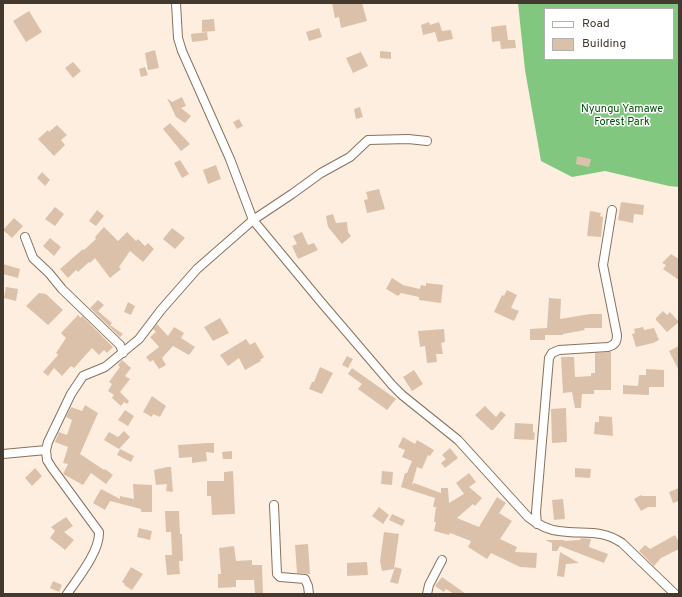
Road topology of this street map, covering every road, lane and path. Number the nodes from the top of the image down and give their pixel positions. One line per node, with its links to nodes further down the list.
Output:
1 (176, 3): 4 (street)
2 (427, 141): 4 (street)
3 (612, 210): 10 (street)
4 (253, 220): 6 (street); 10 (street)
5 (25, 237): 6 (street)
6 (123, 353): 7 (street)
7 (46, 450): 8 (street); 12 (street)
8 (3, 454)
9 (274, 505): 13 (street)
10 (537, 524): 15 (street)
11 (442, 560): 14 (street)
12 (67, 594)
13 (309, 594)
14 (427, 594)
15 (675, 594)

